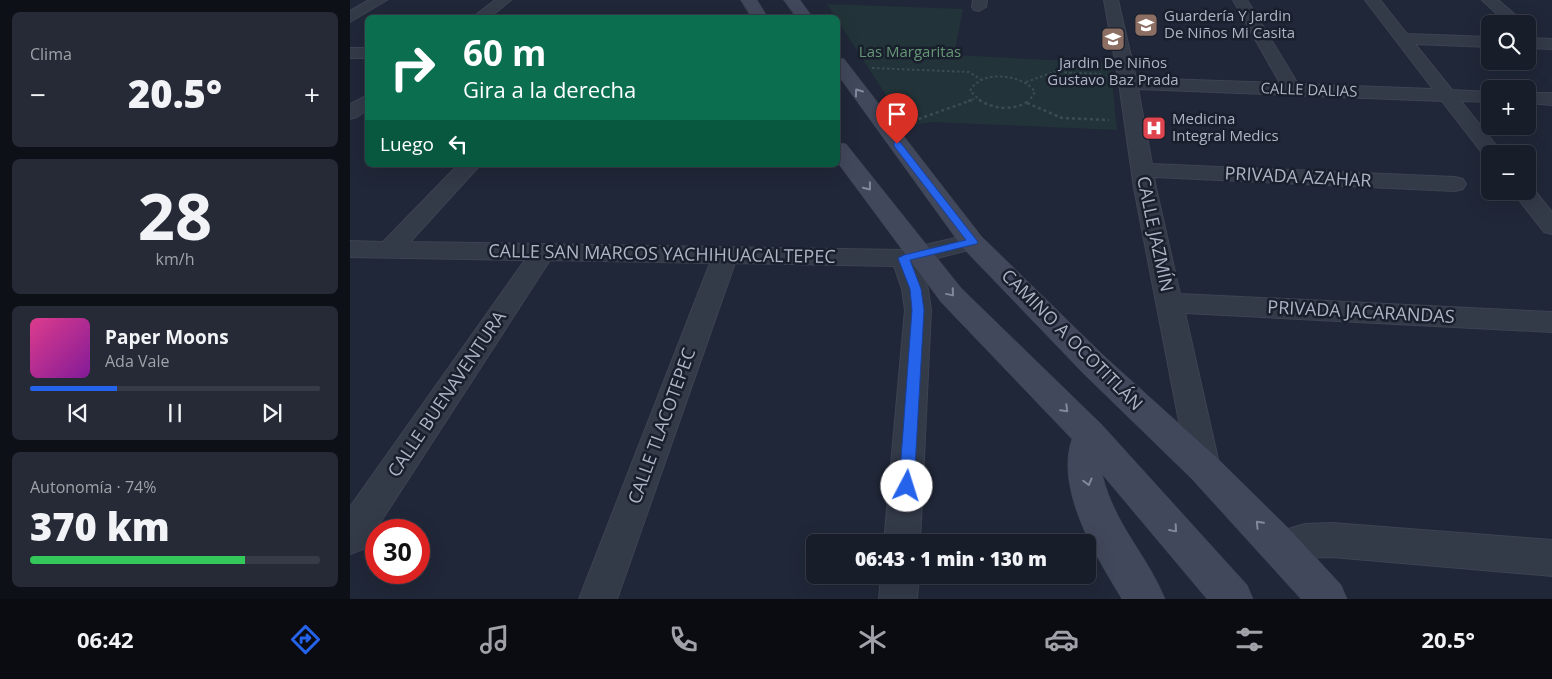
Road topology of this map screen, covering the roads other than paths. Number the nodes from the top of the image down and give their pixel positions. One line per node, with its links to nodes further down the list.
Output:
1 (380, 0): 13 (street)
2 (504, 0): 9 (street)
3 (749, 0): 10 (main road)
4 (792, 0): 11 (main road)
5 (1112, 0): 19 (street, CALLE JAZMÍN)
6 (1240, 0): 20 (street)
7 (1372, 0): 14 (street)
8 (1489, 0): 12 (street)
9 (482, 15)
10 (758, 15)
11 (802, 15)
12 (1507, 15)
13 (350, 17)
14 (1404, 39): 15 (street); 21 (street)
15 (1481, 42)
16 (350, 53): 17 (street)
17 (365, 53)
18 (840, 66): 34 (main road, CAMINO A OCOTITLÁN, one-way to 18)
19 (1118, 79): 20 (street, CALLE DALIAS); 30 (street, CALLE JAZMÍN)
20 (1292, 89): 21 (street, CALLE DALIAS)
21 (1447, 96): 22 (street, CALLE DALIAS); 27 (street)
22 (1481, 97)
23 (1536, 98): 24 (street)
24 (1552, 99)
25 (365, 102): 26 (street)
26 (350, 114)
27 (1486, 145)
28 (840, 151): 39 (main road, one-way to 39)
29 (468, 167): 35 (street)
30 (1142, 170): 31 (street, PRIVADA AZAHAR); 40 (street, CALLE JAZMÍN)
31 (1455, 184)
32 (1530, 200): 33 (street)
33 (1552, 227)
34 (972, 242): 39 (street, CALLE SAN MARCOS YACHIHUACALTEPEC); 43 (main road, CAMINO A OCOTITLÁN)
35 (391, 248): 36 (street, CALLE SAN MARCOS YACHIHUACALTEPEC); 37 (street, CALLE SAN MARCOS YACHIHUACALTEPEC)
36 (352, 252)
37 (544, 252): 38 (street, CALLE SAN MARCOS YACHIHUACALTEPEC); 45 (street, CALLE BUENAVENTURA)
38 (726, 254): 39 (street, CALLE SAN MARCOS YACHIHUACALTEPEC); 49 (street, CALLE TLACOTEPEC)
39 (912, 256): 42 (main road, one-way to 42); 44 (street)
40 (1170, 303): 41 (street, PRIVADA JACARANDAS); 43 (street, CALLE JAZMÍN)
41 (1552, 322)
42 (1090, 435): 51 (main road, one-way to 51); 52 (main road, one-way to 52)
43 (1204, 468): 46 (main road, CAMINO A OCOTITLÁN, one-way to 43)
44 (903, 534)
45 (350, 537)
46 (1281, 547): 47 (street); 53 (main road, CAMINO A OCOTITLÁN)
47 (1552, 558)
48 (899, 584): 50 (street)
49 (598, 599)
50 (898, 599)
51 (1145, 599)
52 (1233, 599)
53 (1327, 599)

